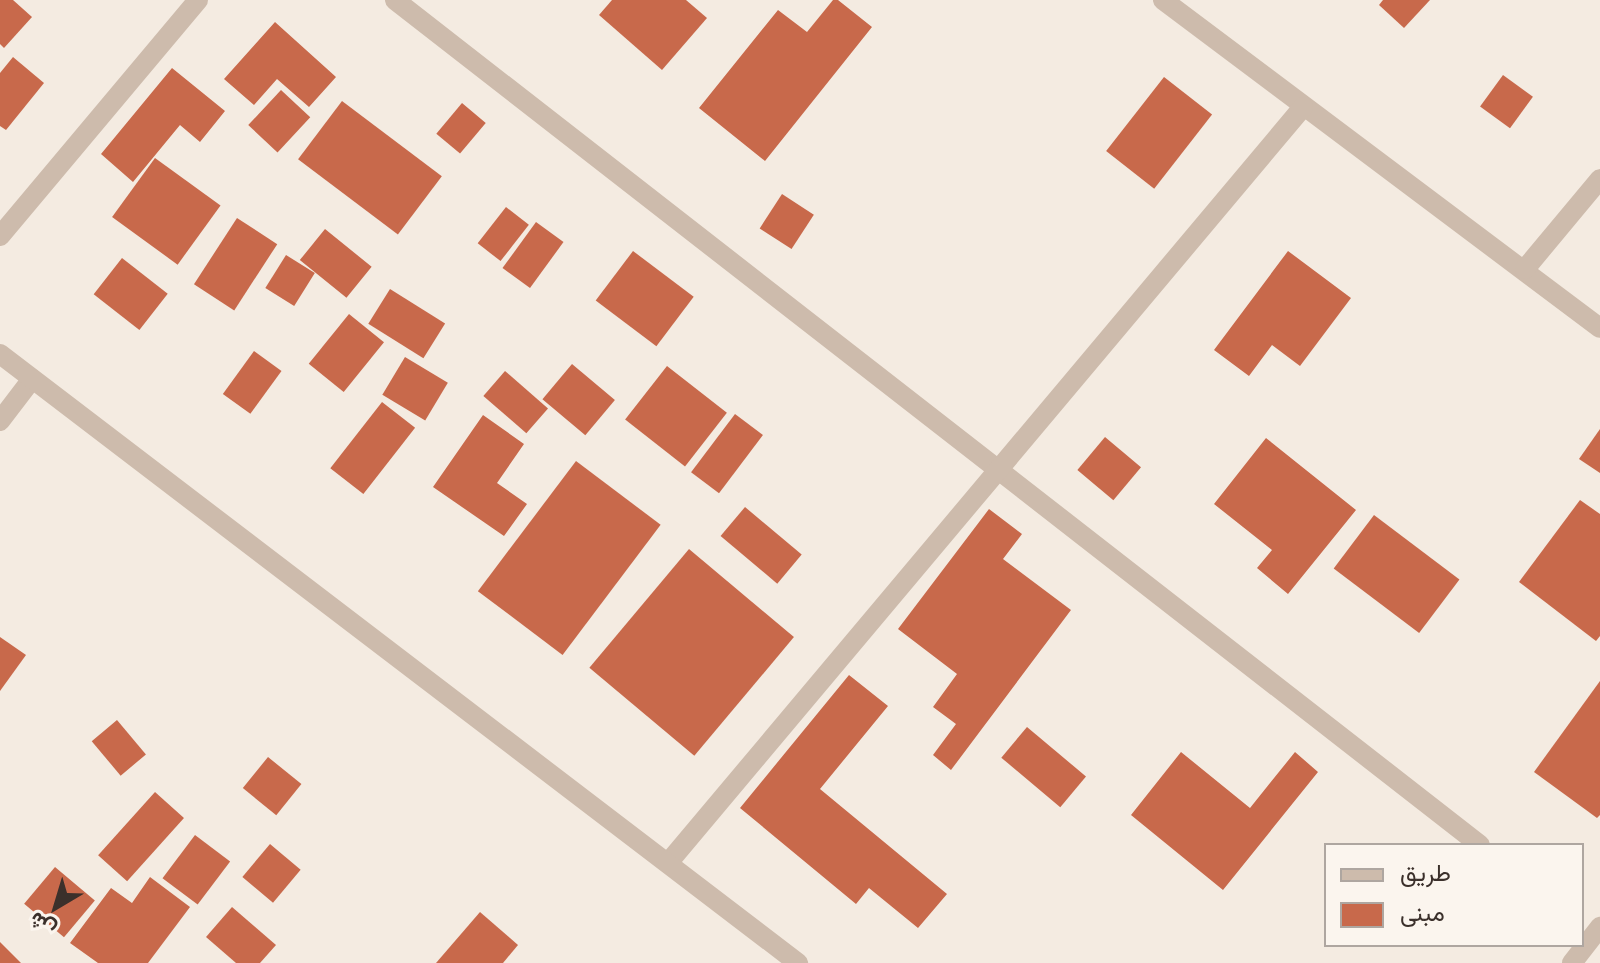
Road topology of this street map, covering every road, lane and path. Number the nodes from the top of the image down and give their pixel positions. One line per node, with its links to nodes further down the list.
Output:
1 (198, 0): 6 (street)
2 (395, 0): 12 (street)
3 (1163, 0): 4 (street)
4 (1303, 107): 7 (street); 12 (street)
5 (1600, 179): 7 (street)
6 (0, 236)
7 (1525, 269): 8 (street)
8 (1600, 328)
9 (0, 354): 10 (street)
10 (32, 379): 11 (street); 14 (street)
11 (0, 421)
12 (1001, 468): 13 (street); 14 (street)
13 (1477, 843)
14 (668, 863): 15 (street)
15 (798, 963)

